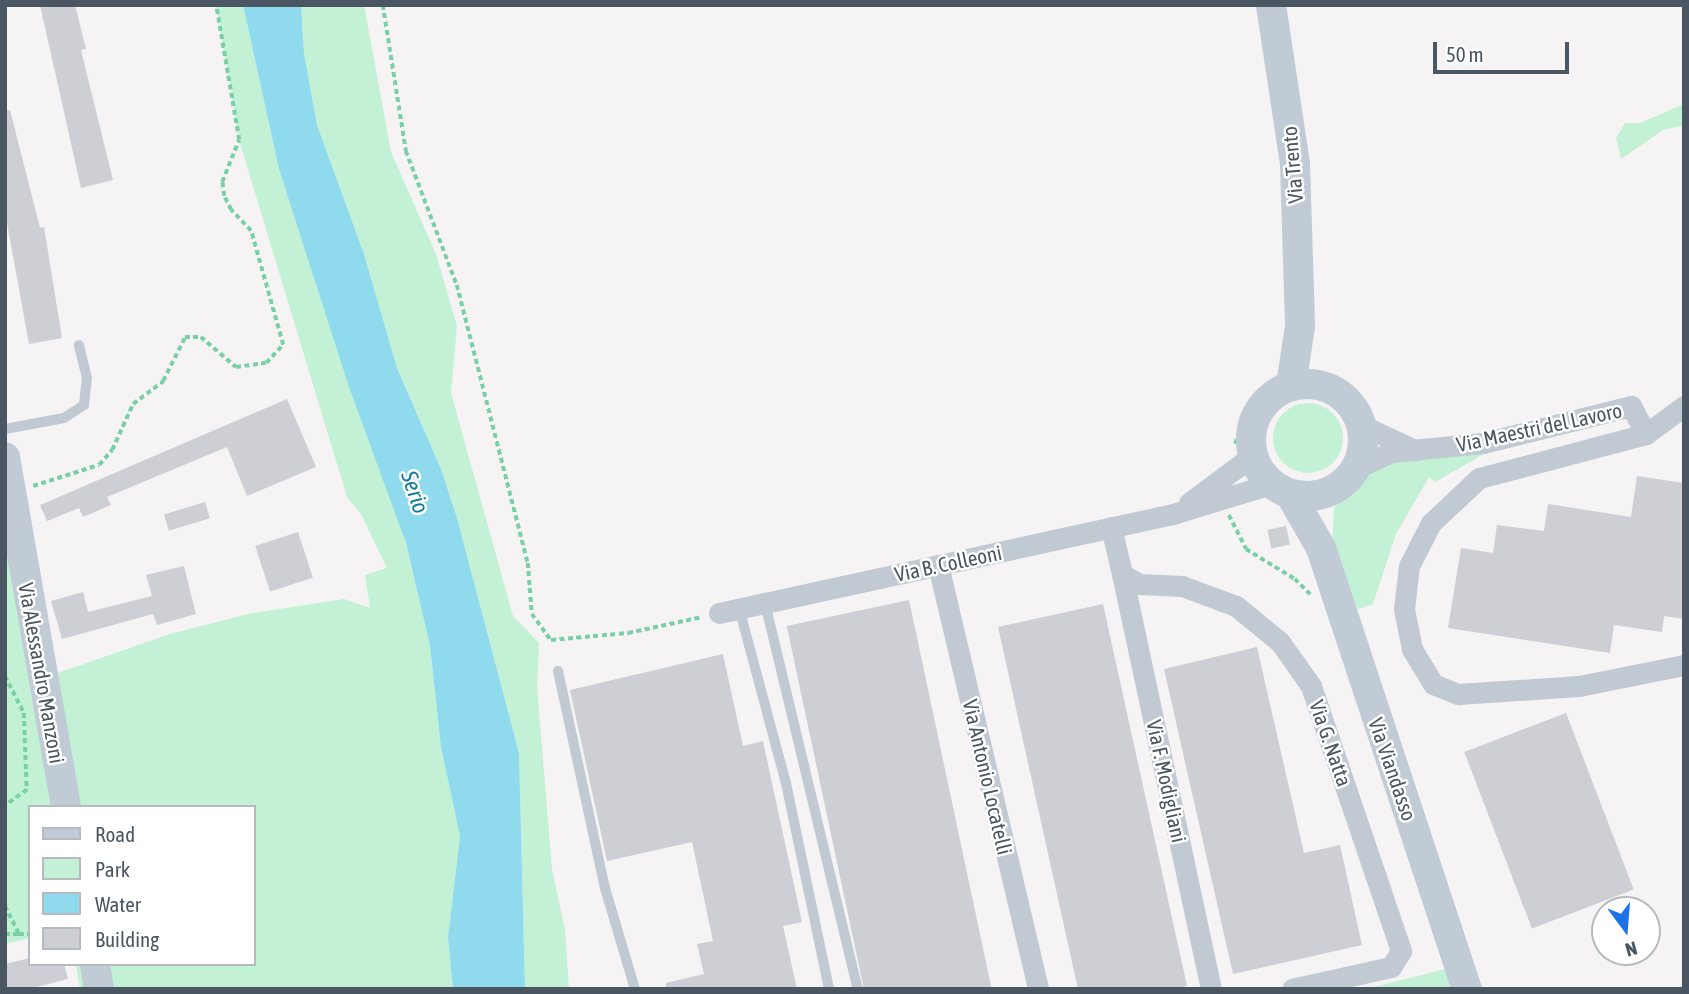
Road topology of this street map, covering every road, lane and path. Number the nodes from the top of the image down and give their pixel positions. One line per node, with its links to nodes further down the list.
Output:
1 (216, 5): 18 (path)
2 (383, 5): 25 (path)
3 (1271, 5): 4 (street, Via Trento)
4 (1300, 326): 6 (street, Via Trento); 7 (street, Via Trento)
5 (79, 345): 10 (lane)
6 (1282, 385): 7 (street); 13 (street); 13 (path)
7 (1334, 391): 9 (street)
8 (1684, 406): 11 (street, Via Maestri del Lavoro)
9 (1361, 425): 12 (street); 15 (street)
10 (5, 429)
11 (1646, 434): 12 (street, Via Maestri del Lavoro); 26 (street, Via Maestri del Lavoro)
12 (1417, 450): 15 (street, Via Maestri del Lavoro)
13 (1241, 453): 16 (street); 19 (street, Via B. Colleoni)
14 (5, 457): 18 (street, Via Alessandro Manzoni)
15 (1355, 469): 17 (street)
16 (1281, 489): 17 (street); 19 (street, Via B. Colleoni); 21 (street, Via Viandasso)
17 (1334, 490): 21 (street)
18 (11, 493): 29 (street, Via Alessandro Manzoni)
19 (1176, 513): 20 (street, Via B. Colleoni)
20 (1111, 527): 22 (street, Via B. Colleoni); 23 (street)
21 (1321, 548): 43 (street, Via Viandasso)
22 (939, 565): 24 (street, Via B. Colleoni); 40 (street, Via Antonio Locatelli)
23 (1122, 574): 41 (street, Via F. Modigliani); 42 (street, Via G. Natta)
24 (765, 603): 25 (street, Via B. Colleoni); 39 (lane)
25 (729, 611): 38 (lane)
26 (1684, 665)
27 (558, 671): 37 (lane)
28 (5, 676): 30 (path)
29 (66, 805)
30 (5, 806)
31 (5, 906): 33 (path)
32 (5, 934): 33 (path)
33 (19, 934): 34 (path)
34 (28, 934)
35 (94, 966): 36 (street)
36 (99, 989)
37 (635, 989)
38 (830, 989)
39 (858, 989)
40 (1038, 989)
41 (1211, 989)
42 (1292, 989)
43 (1467, 989)

